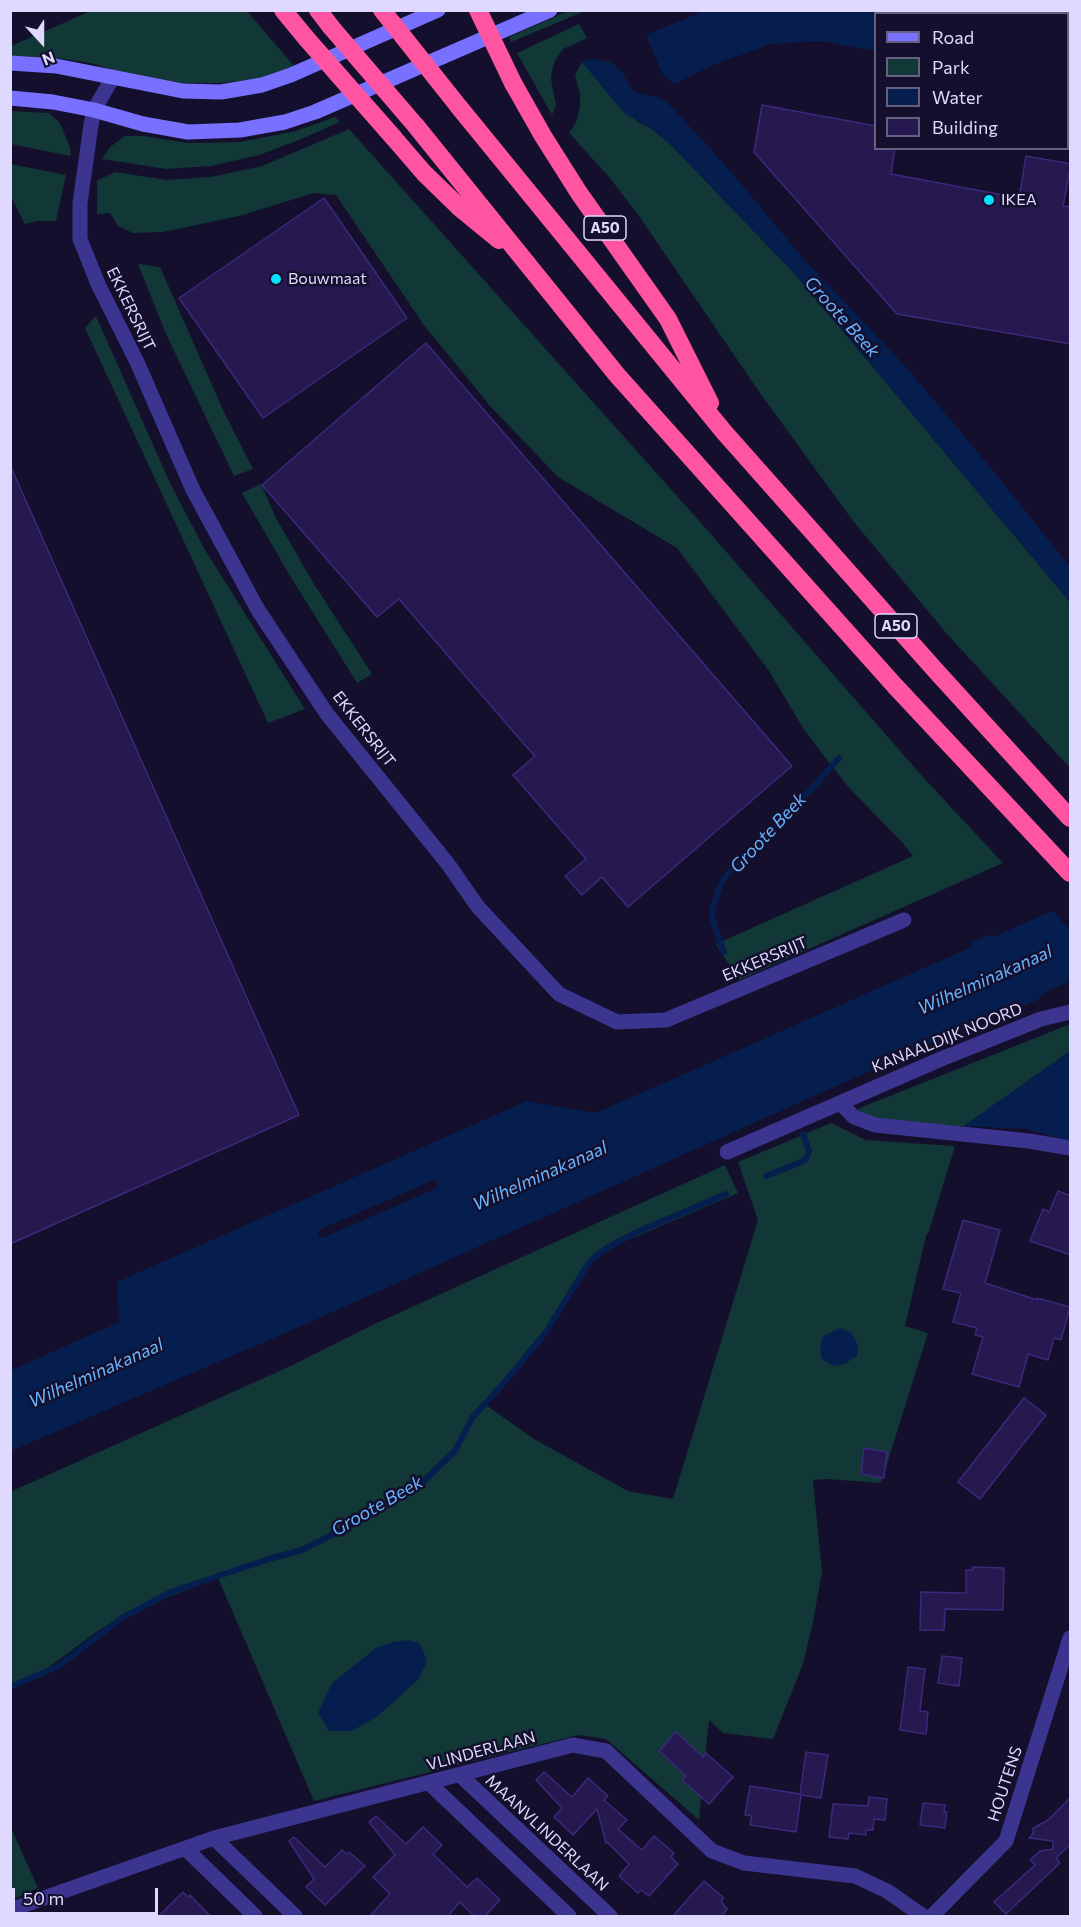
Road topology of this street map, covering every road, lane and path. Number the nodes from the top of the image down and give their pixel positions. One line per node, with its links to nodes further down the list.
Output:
1 (283, 10): 11 (highway, A50, bridge)
2 (318, 10): 11 (highway, A50, bridge)
3 (382, 10): 12 (highway, A50, bridge)
4 (438, 10): 8 (main road)
5 (478, 10): 12 (highway, A50, bridge)
6 (550, 10): 10 (main road)
7 (10, 63): 8 (main road)
8 (113, 77): 10 (street, EKKERSRIJT)
9 (10, 98): 10 (main road)
10 (94, 110): 15 (street, EKKERSRIJT)
11 (526, 262): 14 (highway, A50)
12 (724, 432): 13 (highway, A50)
13 (1071, 818)
14 (1071, 873)
15 (904, 920)
16 (1071, 1012): 17 (street, KANAALDIJK NOORD)
17 (840, 1103): 18 (street); 19 (street, KANAALDIJK NOORD)
18 (1071, 1148)
19 (727, 1152)
20 (1071, 1638): 31 (street, HOUTENS)
21 (460, 1775): 22 (street, VLINDERLAAN); 29 (street, MAANVLINDERLAAN); 30 (street, VLINDERLAAN)
22 (429, 1783): 23 (street, VLINDERLAAN); 28 (street)
23 (214, 1838): 24 (street, VLINDERLAAN); 27 (street)
24 (186, 1849): 25 (street, VLINDERLAAN); 26 (street)
25 (10, 1910)
26 (255, 1917)
27 (295, 1917)
28 (569, 1917)
29 (609, 1917)
30 (923, 1917)
31 (932, 1917)

